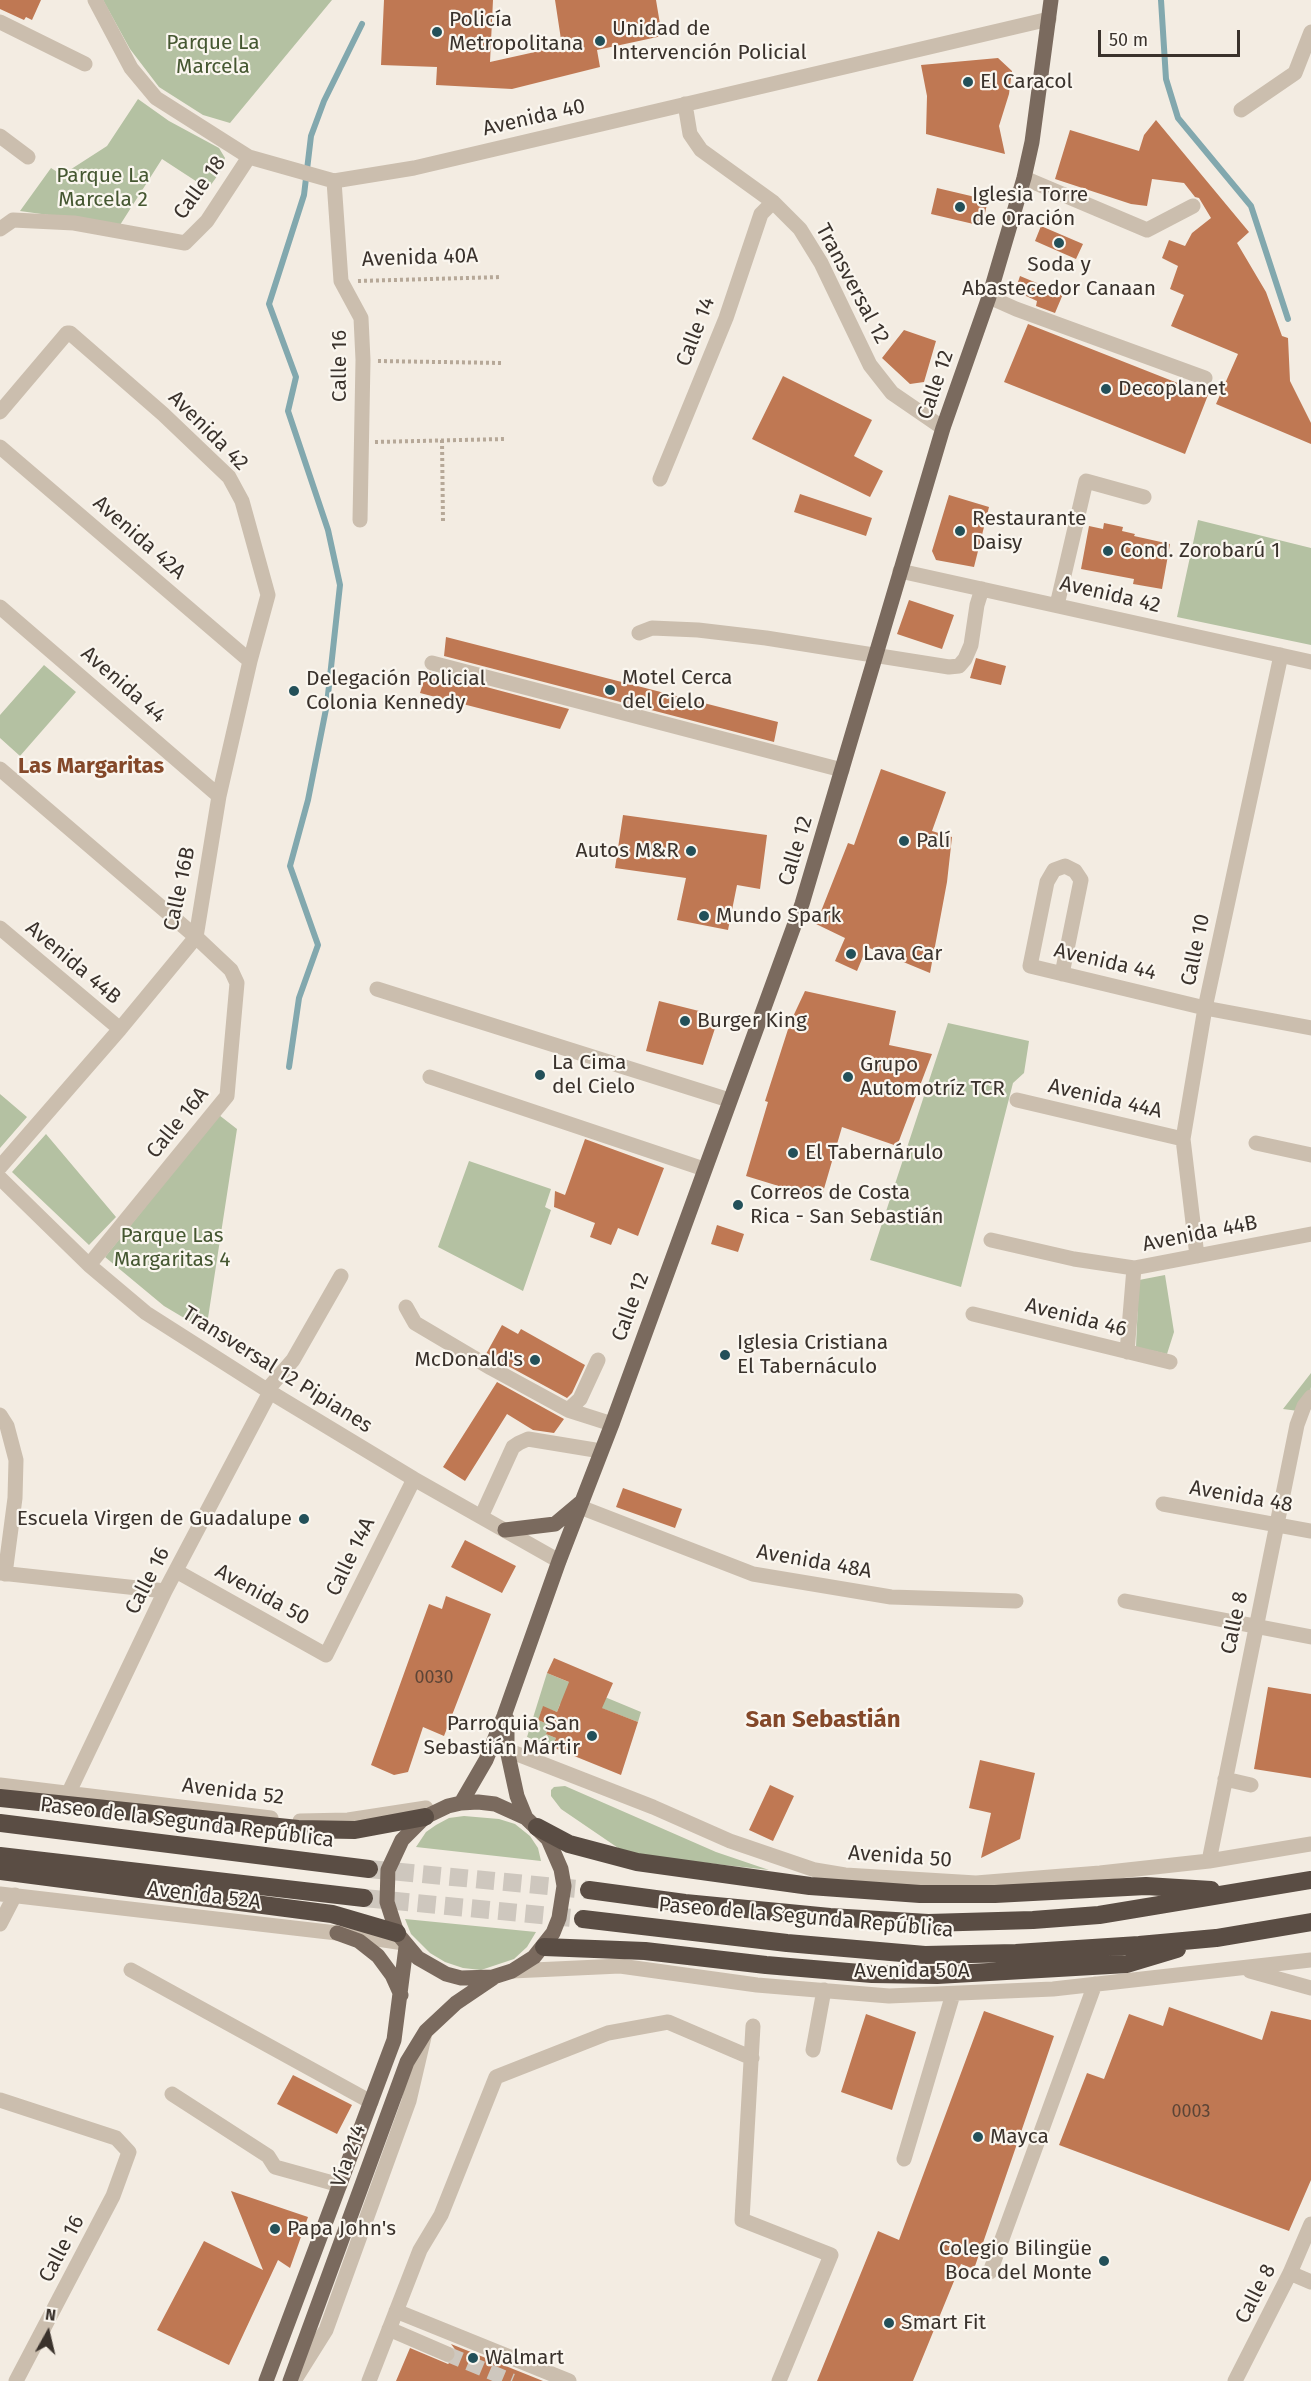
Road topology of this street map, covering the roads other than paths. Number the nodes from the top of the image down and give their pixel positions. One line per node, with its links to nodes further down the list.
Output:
1 (95, 0): 11 (street, Avenida 40)
2 (1051, 0): 3 (main road, Calle 12)
3 (1049, 19): 7 (street, Avenida 40); 12 (main road, Calle 12)
4 (0, 22): 6 (street)
5 (1311, 32): 8 (street)
6 (85, 64)
7 (685, 104): 13 (street, Avenida 40); 14 (street, Transversal 12)
8 (1241, 110)
9 (0, 136): 10 (street)
10 (28, 157)
11 (249, 157): 13 (street, Avenida 40); 16 (street, Calle 18)
12 (1024, 178): 15 (street); 17 (main road, Calle 12)
13 (334, 181): 24 (street, Calle 16)
14 (772, 202): 20 (street, Transversal 12); 22 (street, Calle 14)
15 (1193, 206)
16 (0, 229)
17 (989, 297): 18 (street); 20 (main road, Calle 12)
18 (1205, 378)
19 (0, 412): 27 (street, Avenida 42)
20 (944, 428): 25 (main road, Calle 12)
21 (0, 447): 33 (street, Avenida 42A)
22 (660, 479)
23 (1144, 497): 28 (street)
24 (360, 520)
25 (900, 571): 26 (street, Avenida 42); 32 (main road, Calle 12)
26 (982, 589): 28 (street, Avenida 42); 32 (street)
27 (268, 592): 33 (street, Calle 16B)
28 (1057, 605): 31 (street, Avenida 42)
29 (0, 607): 38 (street, Avenida 44)
30 (639, 633): 32 (street)
31 (1281, 655): 34 (street, Avenida 42); 43 (street, Calle 10)
32 (875, 657): 37 (main road, Calle 12)
33 (250, 662): 38 (street, Calle 16B)
34 (1311, 662)
35 (432, 663): 37 (street)
36 (0, 769): 40 (street)
37 (842, 770): 47 (main road, Calle 12)
38 (219, 796): 40 (street, Calle 16B)
39 (0, 928): 45 (street, Avenida 44B)
40 (196, 937): 45 (street, Calle 16B); 58 (street, Calle 16A)
41 (1062, 974): 41 (street, Avenida 44); 43 (street, Avenida 44)
42 (377, 989): 47 (street)
43 (1205, 1008): 44 (street, Avenida 44); 49 (street, Calle 10)
44 (1311, 1028)
45 (120, 1029): 52 (street, Calle 16B)
46 (430, 1077): 53 (street)
47 (729, 1100): 53 (main road, Calle 12)
48 (1017, 1100): 49 (street, Avenida 44A)
49 (1183, 1139): 57 (street, Calle 10)
50 (1256, 1143): 51 (street)
51 (1311, 1155)
52 (0, 1167)
53 (704, 1169): 70 (main road, Calle 12)
54 (0, 1178): 58 (street, Transversal 12 Pipianes)
55 (1311, 1234): 57 (street, Avenida 44B)
56 (991, 1240): 59 (street, Avenida 44B)
57 (1197, 1256): 59 (street, Avenida 44B)
58 (89, 1264): 66 (street, Transversal 12 Pipianes)
59 (1134, 1268): 63 (street)
60 (341, 1276): 66 (street, Calle 16)
61 (406, 1307): 68 (street)
62 (973, 1314): 63 (street, Avenida 46)
63 (1127, 1352): 65 (street, Avenida 46)
64 (598, 1360): 68 (street)
65 (1170, 1362)
66 (269, 1391): 73 (street, Transversal 12 Pipianes); 81 (street, Calle 16)
67 (1311, 1397): 71 (street, Calle 8)
68 (568, 1410): 70 (street)
69 (0, 1415): 82 (street)
70 (612, 1424): 72 (main road, Calle 12)
71 (1304, 1427): 77 (street, Calle 8)
72 (602, 1451): 74 (main road, Calle 12); 76 (street)
73 (414, 1479): 76 (street, Transversal 12 Pipianes); 88 (street, Calle 14A)
74 (581, 1504): 78 (main road); 80 (main road, Calle 12); 84 (street, Avenida 48A)
75 (1163, 1504): 77 (street, Avenida 48)
76 (481, 1517): 78 (street, Transversal 12 Pipianes)
77 (1277, 1524): 79 (street, Avenida 48); 86 (street, Calle 8)
78 (505, 1530): 80 (street, Transversal 12 Pipianes)
79 (1311, 1531)
80 (559, 1561): 89 (main road, Calle 12)
81 (176, 1571): 83 (street, Calle 16); 88 (street, Avenida 50)
82 (2, 1573): 83 (street)
83 (165, 1591): 94 (street, Calle 16)
84 (1016, 1601)
85 (1125, 1601): 86 (street)
86 (1255, 1626): 87 (street); 91 (street, Calle 8)
87 (1311, 1637)
88 (326, 1654)
89 (511, 1693): 90 (main road, Calle 12); 96 (main road, Calle 12)
90 (507, 1750): 98 (main road, Calle 12); 102 (street, Avenida 50)
91 (1225, 1779): 93 (street); 102 (street, Calle 8)
92 (0, 1785): 94 (street, Avenida 52)
93 (1251, 1785)
94 (69, 1792): 96 (street, Avenida 52)
95 (0, 1798): 97 (highway)
96 (461, 1803): 97 (main road); 98 (main road)
97 (425, 1817): 115 (main road)
98 (532, 1822): 107 (highway); 116 (main road)
99 (0, 1823): 103 (highway, Paseo de la Segunda República)
100 (1311, 1844): 102 (street, Avenida 50)
101 (0, 1856): 109 (highway)
102 (1209, 1861)
103 (369, 1869)
104 (0, 1871): 115 (highway)
105 (1311, 1880): 107 (highway, Paseo de la Segunda República)
106 (589, 1890): 107 (highway, Paseo de la Segunda República)
107 (1242, 1892)
108 (7, 1894): 112 (street); 113 (street, Avenida 52A)
109 (364, 1898)
110 (583, 1919): 114 (highway, Paseo de la Segunda República)
111 (1311, 1922): 114 (highway, Paseo de la Segunda República)
112 (0, 1924)
113 (337, 1933): 115 (street, Avenida 52A); 126 (main road)
114 (1216, 1938): 116 (highway)
115 (402, 1941): 121 (main road); 126 (main road, Vía 214)
116 (544, 1947): 120 (main road)
117 (1311, 1960): 118 (street, Avenida 50A)
118 (1241, 1968): 122 (street, Avenida 50A); 123 (street)
119 (131, 1970): 132 (street)
120 (512, 1971): 121 (main road); 124 (street, Avenida 50A)
121 (493, 1977): 144 (main road, Vía 214)
122 (1095, 1984): 125 (street, Avenida 50A); 136 (street)
123 (1311, 1988)
124 (824, 1990): 125 (street, Avenida 50A); 128 (street)
125 (953, 1994): 133 (street)
126 (401, 1996): 132 (main road, Vía 214)
127 (753, 2026): 129 (street)
128 (813, 2050)
129 (752, 2058): 139 (street); 147 (street)
130 (172, 2094): 134 (street)
131 (0, 2100): 142 (street, Calle 16)
132 (371, 2102): 134 (main road, Vía 214)
133 (904, 2159)
134 (340, 2185): 143 (main road, Vía 214)
135 (1311, 2223): 137 (street, Calle 8)
136 (990, 2272)
137 (1290, 2273): 138 (street); 148 (street, Calle 8)
138 (1311, 2282)
139 (396, 2311): 140 (street); 146 (street)
140 (389, 2329): 141 (street); 145 (street)
141 (447, 2354)
142 (16, 2381)
143 (266, 2381)
144 (292, 2381)
145 (369, 2381)
146 (569, 2381)
147 (779, 2381)
148 (1235, 2381)

